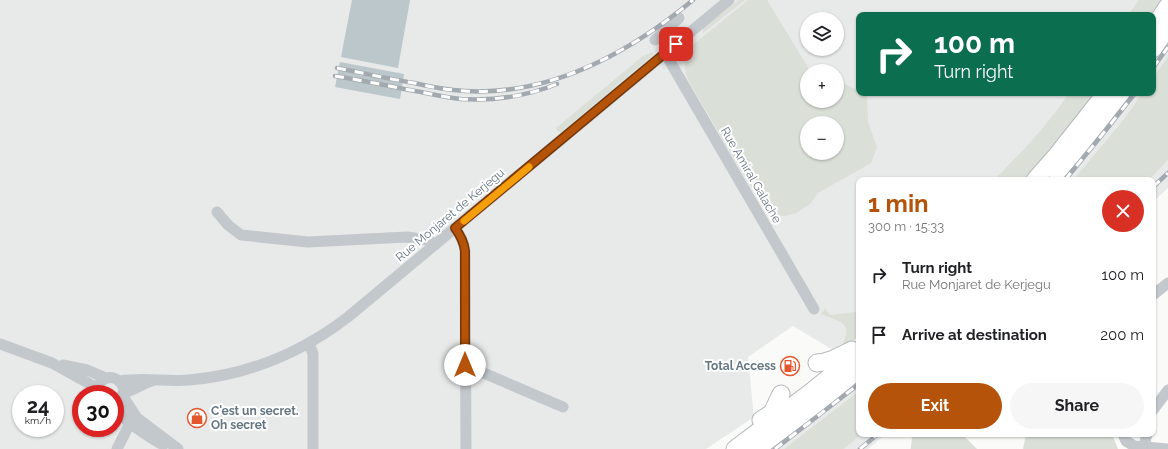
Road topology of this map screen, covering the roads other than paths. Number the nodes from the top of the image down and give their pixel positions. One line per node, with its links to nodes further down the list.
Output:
1 (729, 0): 8 (street, Rue Monjaret de Kerjegu)
2 (1168, 6): 4 (highway)
3 (679, 18): 6 (street)
4 (1156, 24)
5 (1168, 28): 7 (highway)
6 (655, 40)
7 (1156, 45)
8 (665, 53): 14 (street, Rue Monjaret de Kerjegu); 18 (street, Rue Amiral Galache)
9 (1104, 96): 11 (highway)
10 (1119, 96): 12 (highway)
11 (1038, 177)
12 (1054, 177)
13 (217, 212): 15 (street)
14 (455, 228): 15 (street, Rue Monjaret de Kerjegu); 25 (street)
15 (435, 245): 19 (street, Rue Monjaret de Kerjegu)
16 (1168, 283): 17 (street)
17 (1156, 293)
18 (814, 309)
19 (309, 343): 28 (street, Rue Monjaret de Kerjegu); 47 (street)
20 (0, 344): 23 (street)
21 (856, 348): 24 (highway)
22 (856, 355): 50 (highway)
23 (52, 363): 27 (street, Rue Monjaret de Kerjegu); 30 (street)
24 (817, 363)
25 (465, 365): 37 (street); 48 (street)
26 (856, 372): 51 (highway)
27 (106, 378): 29 (street, Rue Monjaret de Kerjegu); 31 (street)
28 (154, 380): 29 (street, Rue Monjaret de Kerjegu); 35 (street, Rue Monjaret de Kerjegu)
29 (120, 381): 32 (street)
30 (87, 385)
31 (99, 385)
32 (122, 385)
33 (1168, 390): 38 (street)
34 (781, 394): 49 (highway)
35 (124, 396)
36 (124, 404): 46 (street)
37 (563, 406)
38 (1156, 406)
39 (124, 417): 40 (street)
40 (130, 424): 44 (street); 45 (street)
41 (1124, 437): 43 (street)
42 (1146, 437): 43 (street)
43 (1144, 446): 52 (street)
44 (117, 449)
45 (169, 449)
46 (178, 449)
47 (313, 449)
48 (466, 449)
49 (723, 449)
50 (735, 449)
51 (756, 449)
52 (1168, 449)

